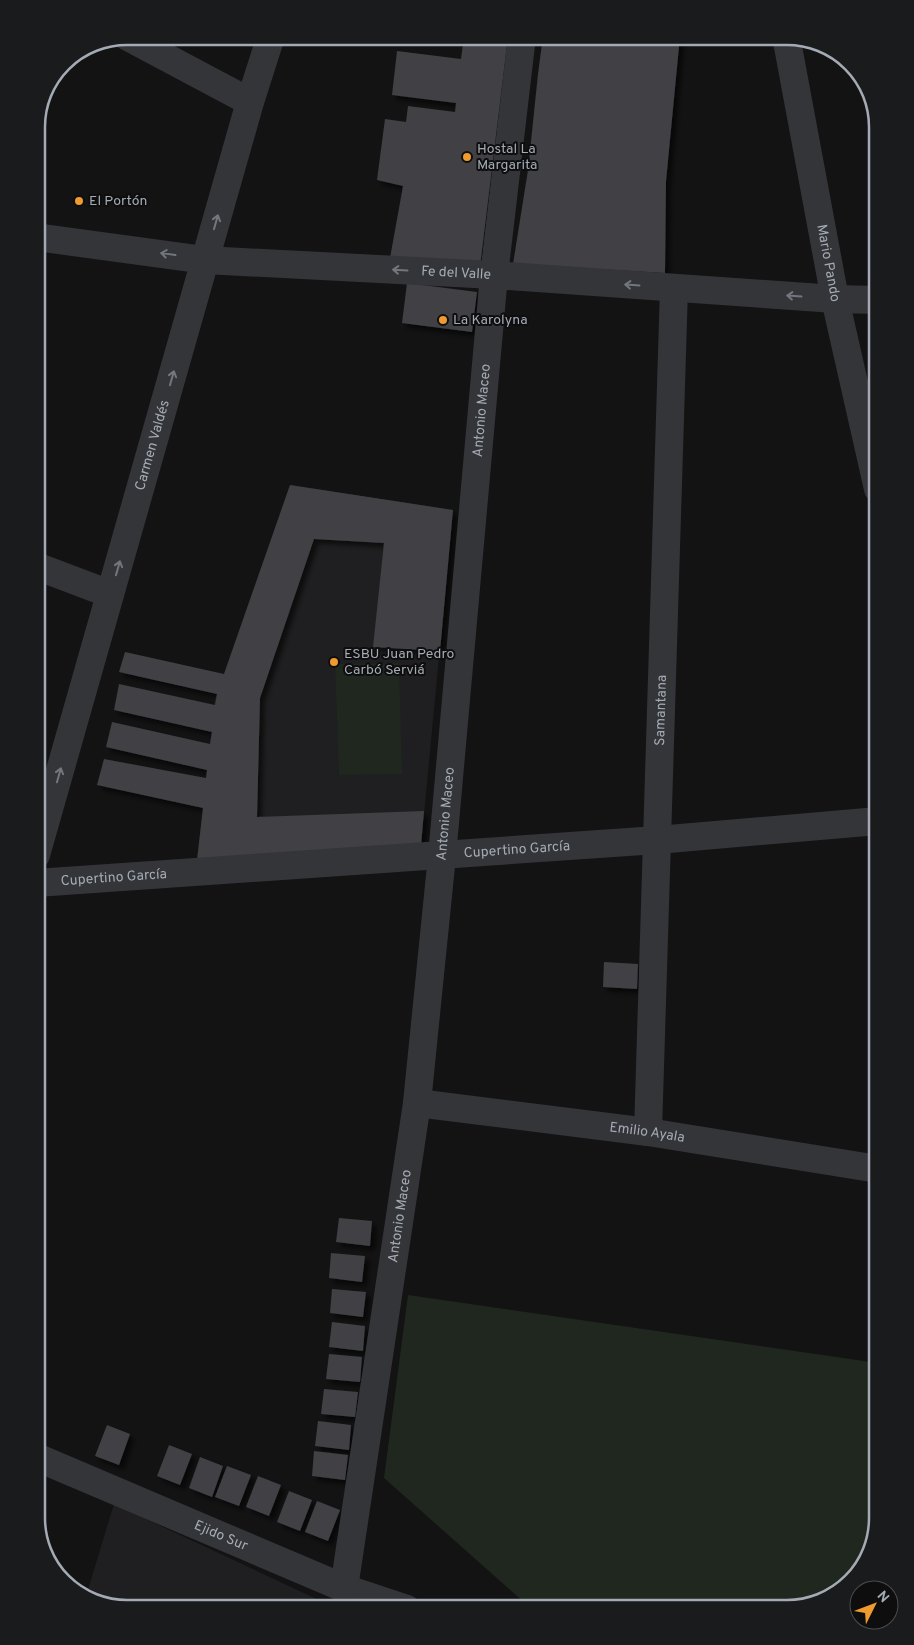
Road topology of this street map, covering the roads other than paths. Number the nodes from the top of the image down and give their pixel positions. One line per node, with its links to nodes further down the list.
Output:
1 (143, 45): 5 (street)
2 (268, 45): 5 (street, Carmen Valdés)
3 (521, 45): 8 (street, Antonio Maceo)
4 (788, 45): 10 (street, Mario Pando)
5 (250, 102): 7 (street, Carmen Valdés, one-way to 5)
6 (45, 238): 7 (street, Fe del Valle, one-way to 6)
7 (205, 260): 8 (street, Fe del Valle, one-way to 7); 14 (street, Carmen Valdés, one-way to 7)
8 (494, 275): 9 (street, Fe del Valle, one-way to 8); 18 (street, Antonio Maceo)
9 (674, 288): 10 (street, Fe del Valle, one-way to 9); 17 (street, Samantana)
10 (835, 299): 11 (street, Fe del Valle); 12 (street, Mario Pando)
11 (869, 300)
12 (869, 449)
13 (45, 569): 14 (street)
14 (110, 594): 16 (street, Carmen Valdés, one-way to 14)
15 (869, 822): 17 (street, Cupertino García)
16 (45, 823)
17 (657, 840): 18 (street, Cupertino García); 21 (street, Samantana)
18 (442, 856): 19 (street, Cupertino García); 20 (street, Antonio Maceo)
19 (45, 882)
20 (417, 1103): 21 (street, Emilio Ayala); 24 (street, Antonio Maceo)
21 (648, 1132): 22 (street, Emilio Ayala)
22 (869, 1168)
23 (45, 1461): 24 (street, Ejido Sur)
24 (344, 1588): 25 (street, Ejido Sur)
25 (380, 1600)

